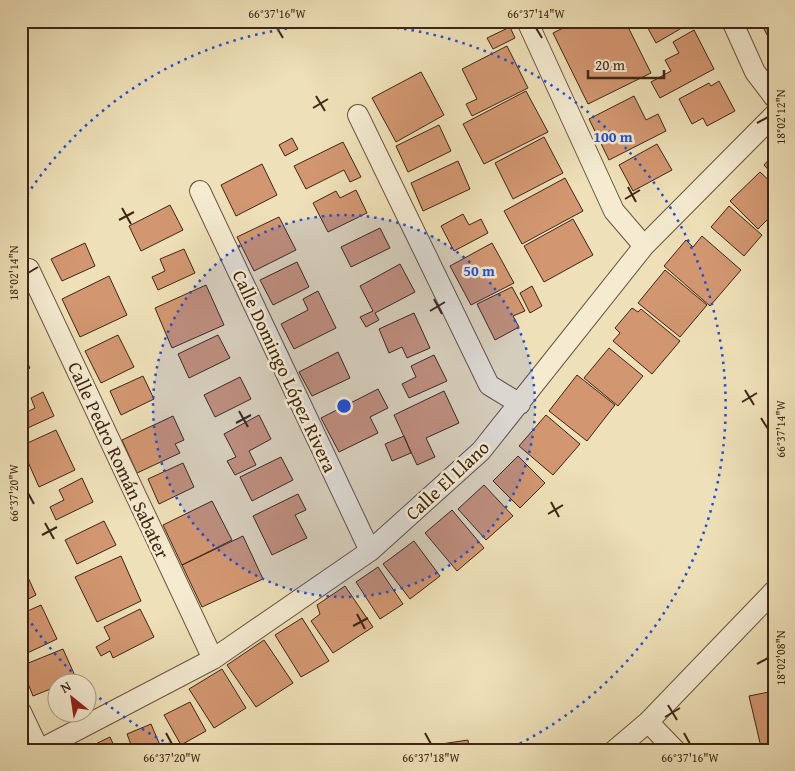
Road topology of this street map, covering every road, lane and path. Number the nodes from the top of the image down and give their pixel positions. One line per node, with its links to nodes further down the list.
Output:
1 (527, 21): 7 (street)
2 (732, 21): 3 (street)
3 (774, 97)
4 (358, 115): 9 (street)
5 (774, 115): 7 (street, Calle El Llano)
6 (200, 190): 10 (street, Calle Domingo López Rivera)
7 (644, 246): 9 (street, Calle El Llano)
8 (21, 271): 12 (street, Calle Pedro Román Sabater)
9 (520, 404): 10 (street, Calle El Llano)
10 (370, 552): 12 (street, Calle El Llano)
11 (774, 591): 14 (street)
12 (213, 658): 15 (street, Calle El Llano)
13 (21, 712): 15 (street)
14 (648, 722): 16 (street); 17 (street)
15 (39, 750)
16 (615, 750)
17 (675, 750)

